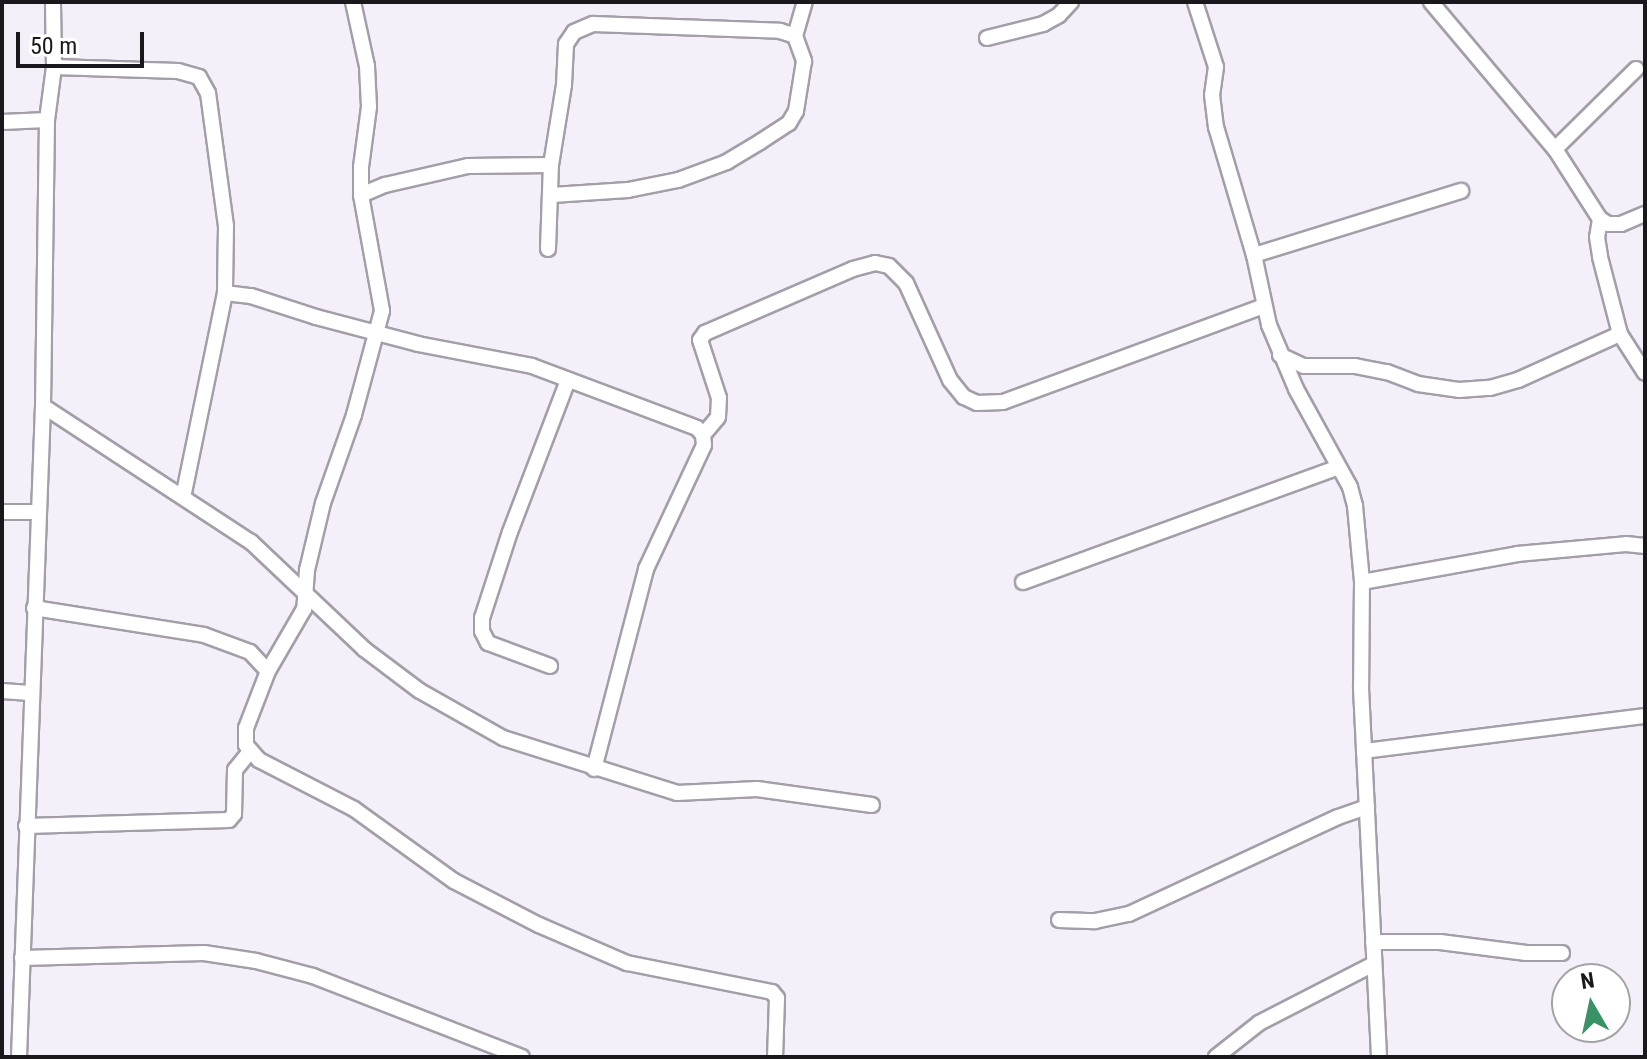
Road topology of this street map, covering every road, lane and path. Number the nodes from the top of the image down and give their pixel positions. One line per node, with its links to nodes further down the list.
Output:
1 (53, 2): 9 (street)
2 (353, 2): 16 (street)
3 (805, 2): 7 (street)
4 (1071, 2): 8 (street)
5 (1195, 2): 21 (street)
6 (1431, 2): 13 (street)
7 (795, 36): 14 (street); 17 (street)
8 (987, 38)
9 (54, 67): 11 (street); 22 (street)
10 (1636, 69): 13 (street)
11 (47, 120): 12 (street); 29 (street)
12 (2, 122)
13 (1555, 149): 19 (street)
14 (551, 165): 16 (street); 17 (street)
15 (1461, 191): 21 (street)
16 (361, 195): 24 (street)
17 (552, 195): 20 (street)
18 (1645, 214): 19 (street)
19 (1600, 219): 25 (street)
20 (548, 249)
21 (1254, 255): 23 (street)
22 (225, 293): 24 (street); 32 (street)
23 (1264, 306): 26 (street); 30 (street)
24 (378, 333): 28 (street); 38 (street)
25 (1620, 334): 26 (street); 27 (street)
26 (1280, 355): 31 (street)
27 (1645, 373)
28 (568, 380): 30 (street); 40 (street)
29 (43, 406): 32 (street); 34 (street)
30 (703, 435): 47 (street)
31 (1337, 468): 36 (street); 37 (street)
32 (183, 497): 38 (street)
33 (2, 512): 34 (street)
34 (37, 512): 39 (street)
35 (1645, 546): 37 (street)
36 (1023, 582)
37 (1362, 582): 45 (street)
38 (307, 594): 41 (street); 47 (street)
39 (34, 608): 41 (street); 43 (street)
40 (550, 666)
41 (268, 671): 46 (street)
42 (2, 691): 43 (street)
43 (30, 693): 50 (street)
44 (1645, 716): 45 (street)
45 (1364, 751): 49 (street)
46 (249, 753): 50 (street); 58 (street)
47 (594, 769): 48 (street)
48 (872, 805)
49 (1367, 807): 51 (street); 52 (street)
50 (26, 826): 54 (street)
51 (1059, 920)
52 (1373, 942): 53 (street); 55 (street)
53 (1562, 953)
54 (22, 958): 56 (street); 57 (street)
55 (1374, 964): 59 (street); 60 (street)
56 (19, 1057)
57 (522, 1057)
58 (775, 1057)
59 (1216, 1057)
60 (1379, 1057)

